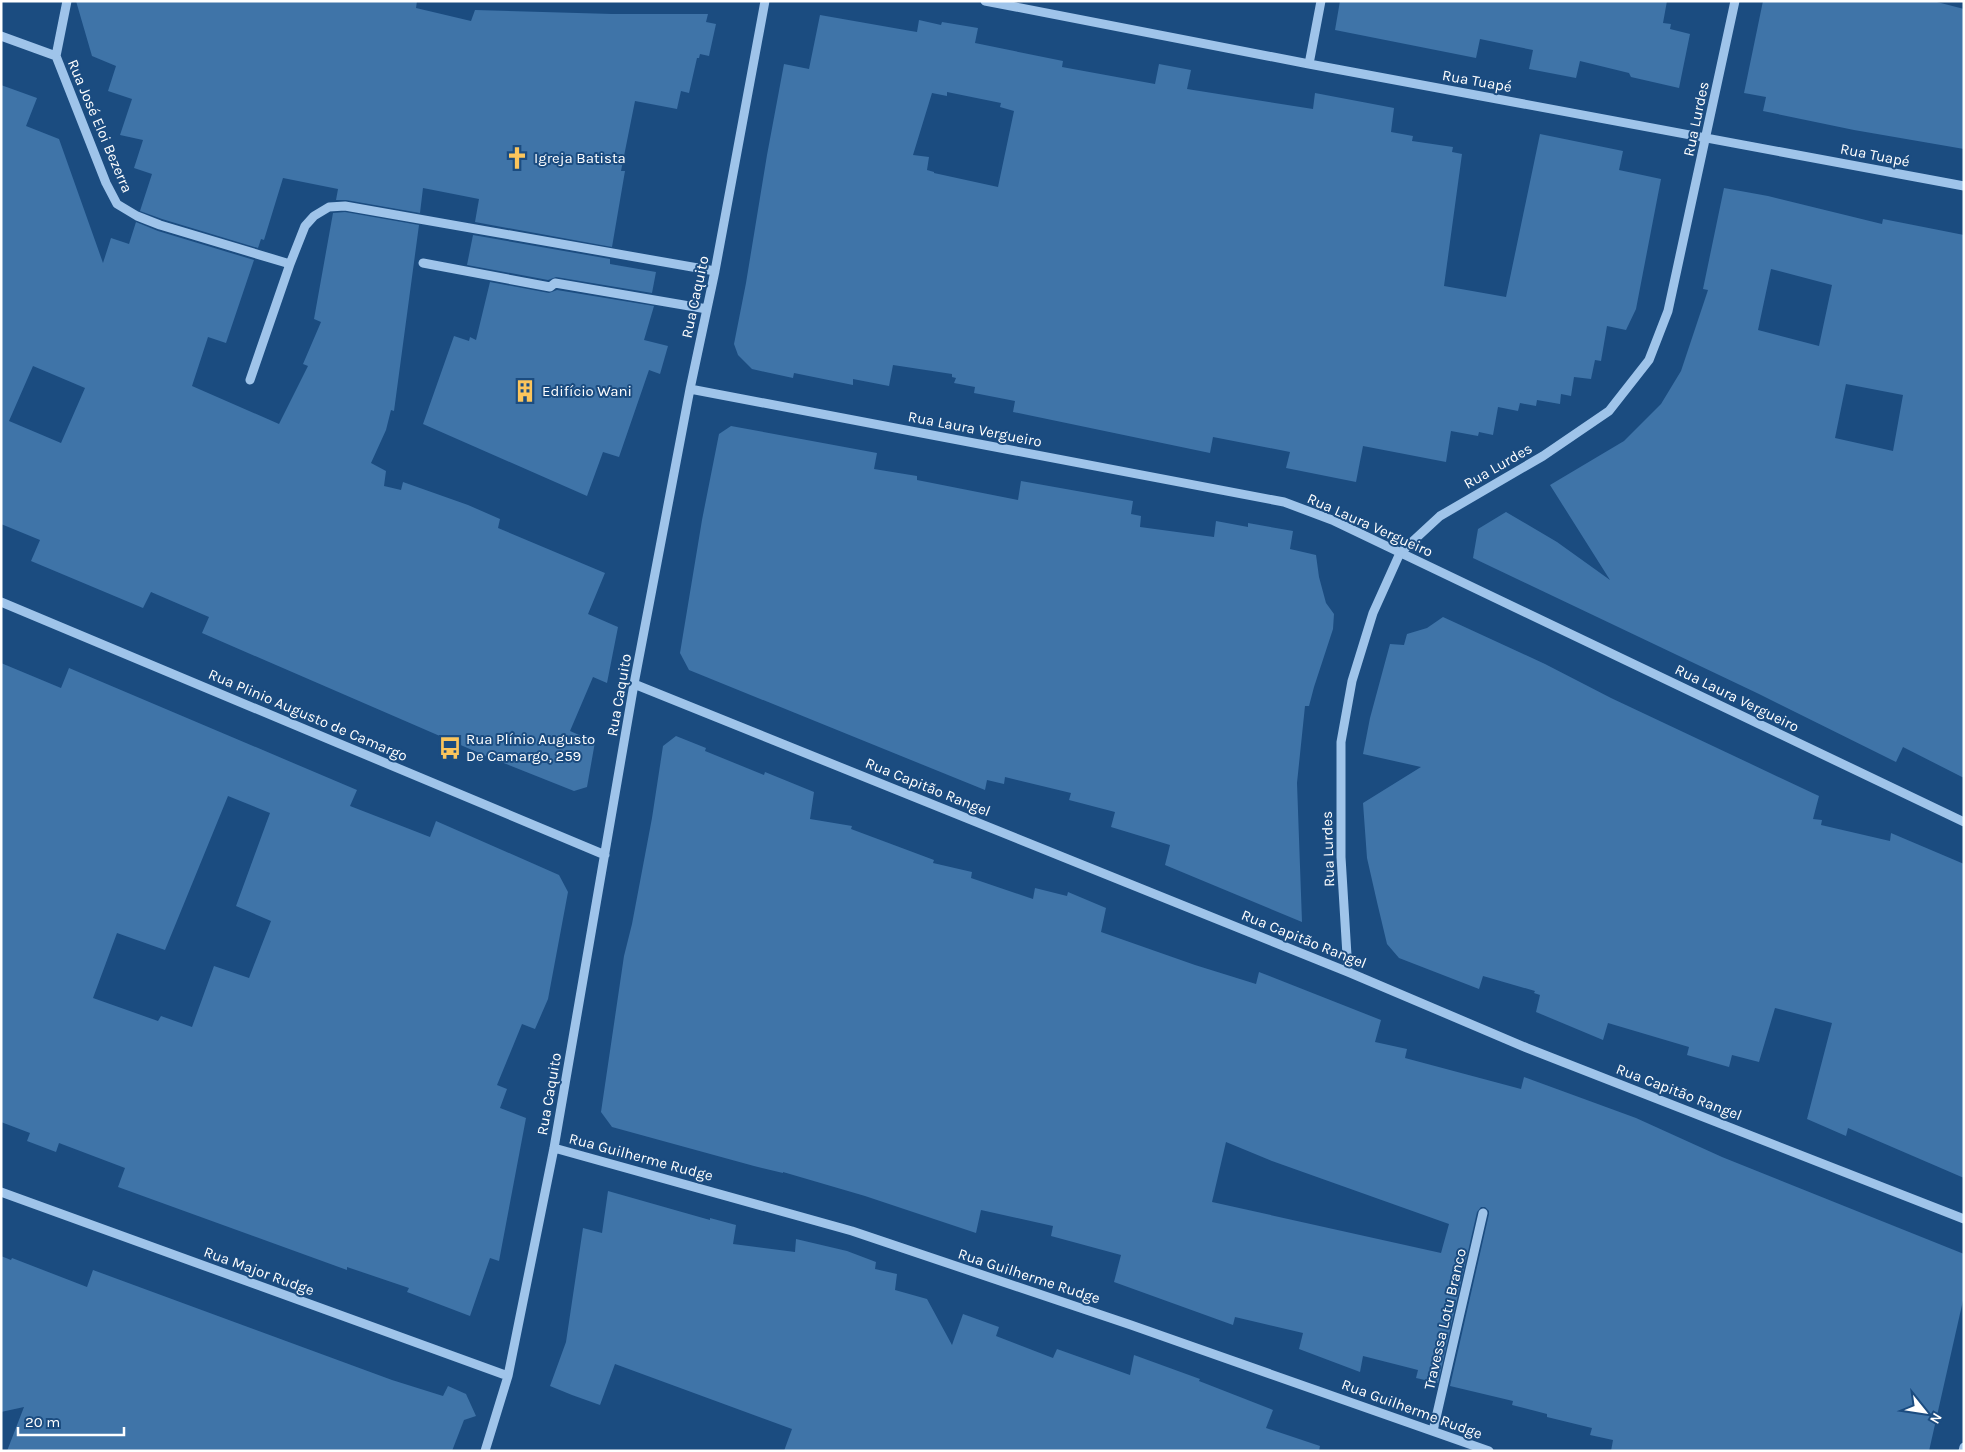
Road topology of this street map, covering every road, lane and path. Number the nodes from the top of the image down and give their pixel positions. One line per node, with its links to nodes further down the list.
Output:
1 (67, 1): 7 (street)
2 (765, 1): 13 (street, Rua Caquito)
3 (985, 1): 8 (street, Rua Tuapé)
4 (1321, 1): 8 (street)
5 (1735, 1): 9 (street, Rua Lurdes)
6 (1, 36): 7 (street)
7 (56, 56): 12 (street, Rua José Eloi Bezerra)
8 (1309, 64): 9 (street, Rua Tuapé)
9 (1706, 137): 10 (street, Rua Tuapé); 17 (street, Rua Lurdes)
10 (1964, 186)
11 (423, 263): 14 (street)
12 (290, 264): 13 (street); 15 (street)
13 (715, 271): 14 (street, Rua Caquito)
14 (707, 309): 16 (street, Rua Caquito)
15 (250, 380)
16 (690, 389): 17 (street, Rua Laura Vergueiro); 19 (street, Rua Caquito)
17 (1400, 553): 20 (street, Rua Laura Vergueiro); 22 (street, Rua Lurdes)
18 (1, 602): 21 (street, Rua Plinio Augusto de Camargo)
19 (634, 684): 21 (street, Rua Caquito); 22 (street, Rua Capitão Rangel)
20 (1964, 822)
21 (604, 855): 23 (street, Rua Caquito)
22 (1348, 972): 26 (street, Rua Capitão Rangel)
23 (554, 1148): 27 (street, Rua Caquito); 28 (street, Rua Guilherme Rudge)
24 (1, 1192): 27 (street, Rua Major Rudge)
25 (1484, 1213): 28 (street, Travessa Lotu Branco)
26 (1964, 1218)
27 (508, 1376): 30 (street, Rua Caquito)
28 (1433, 1431): 31 (street, Rua Guilherme Rudge)
29 (1964, 1447): 32 (street)
30 (485, 1451)
31 (1489, 1451)
32 (1963, 1451)

